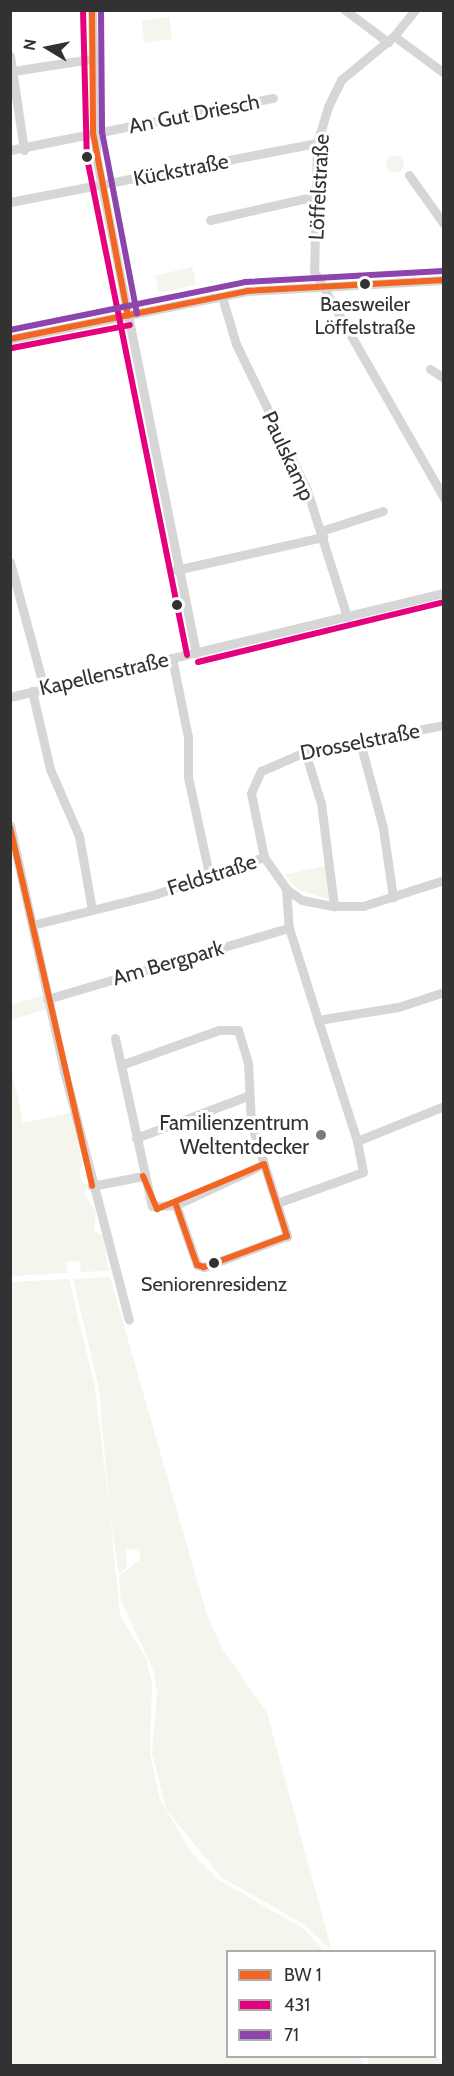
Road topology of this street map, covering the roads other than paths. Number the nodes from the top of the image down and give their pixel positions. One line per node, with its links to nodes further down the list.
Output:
1 (92, 10): 6 (street)
2 (345, 10): 4 (street)
3 (415, 10): 4 (street, Löffelstraße)
4 (391, 39): 8 (street); 11 (street, Löffelstraße)
5 (10, 56): 7 (street)
6 (91, 59): 7 (street); 10 (street)
7 (13, 71): 13 (street)
8 (444, 73)
9 (273, 98): 10 (street, An Gut Driesch)
10 (93, 133): 13 (street, An Gut Driesch); 15 (street)
11 (317, 143): 15 (street, Kückstraße); 16 (street, Löffelstraße)
12 (10, 150): 13 (street, An Gut Driesch)
13 (24, 150)
14 (409, 175): 19 (street)
15 (101, 186): 17 (street, Kückstraße); 23 (street)
16 (316, 196): 18 (street); 21 (street, Löffelstraße)
17 (10, 202)
18 (210, 220)
19 (444, 224)
20 (444, 280): 21 (street)
21 (319, 287): 22 (street); 28 (street)
22 (222, 297): 23 (street); 31 (street, Paulskamp)
23 (128, 316): 24 (street); 33 (street)
24 (10, 339)
25 (430, 369): 26 (street)
26 (444, 378)
27 (444, 476): 28 (street)
28 (435, 482): 29 (street)
29 (444, 498)
30 (383, 511): 31 (street)
31 (322, 534): 33 (street); 35 (street, Paulskamp)
32 (10, 562): 38 (street)
33 (176, 570): 36 (street)
34 (444, 593): 35 (street, Kapellenstraße)
35 (347, 617): 36 (street, Kapellenstraße)
36 (196, 653): 37 (street, Kapellenstraße)
37 (172, 658): 38 (street, Kapellenstraße); 46 (street)
38 (44, 688): 39 (street, Kapellenstraße)
39 (32, 691): 40 (street, Kapellenstraße); 51 (street)
40 (10, 697)
41 (444, 725): 42 (street, Drosselstraße)
42 (360, 742): 43 (street, Drosselstraße); 49 (street)
43 (305, 752): 45 (street, Drosselstraße); 50 (street)
44 (10, 825): 52 (street)
45 (264, 857): 46 (street, Feldstraße); 48 (street, Feldstraße)
46 (209, 874): 51 (street, Feldstraße)
47 (444, 880): 49 (street, Feldstraße)
48 (286, 890): 50 (street, Feldstraße); 53 (street)
49 (393, 897): 50 (street, Feldstraße)
50 (334, 906)
51 (92, 910): 52 (street, Feldstraße)
52 (32, 925): 55 (street)
53 (289, 928): 55 (street, Am Bergpark); 56 (street)
54 (444, 992): 56 (street)
55 (47, 999): 65 (street)
56 (318, 1020): 62 (street)
57 (115, 1038): 58 (street)
58 (121, 1065): 59 (street); 61 (street)
59 (247, 1096): 61 (street); 63 (street)
60 (444, 1106): 62 (street)
61 (136, 1138): 64 (street)
62 (357, 1141): 66 (street)
63 (264, 1164): 66 (street); 67 (street)
64 (143, 1176): 65 (street); 67 (street)
65 (92, 1186): 68 (street)
66 (277, 1203): 67 (street)
67 (176, 1205)
68 (129, 1320)

